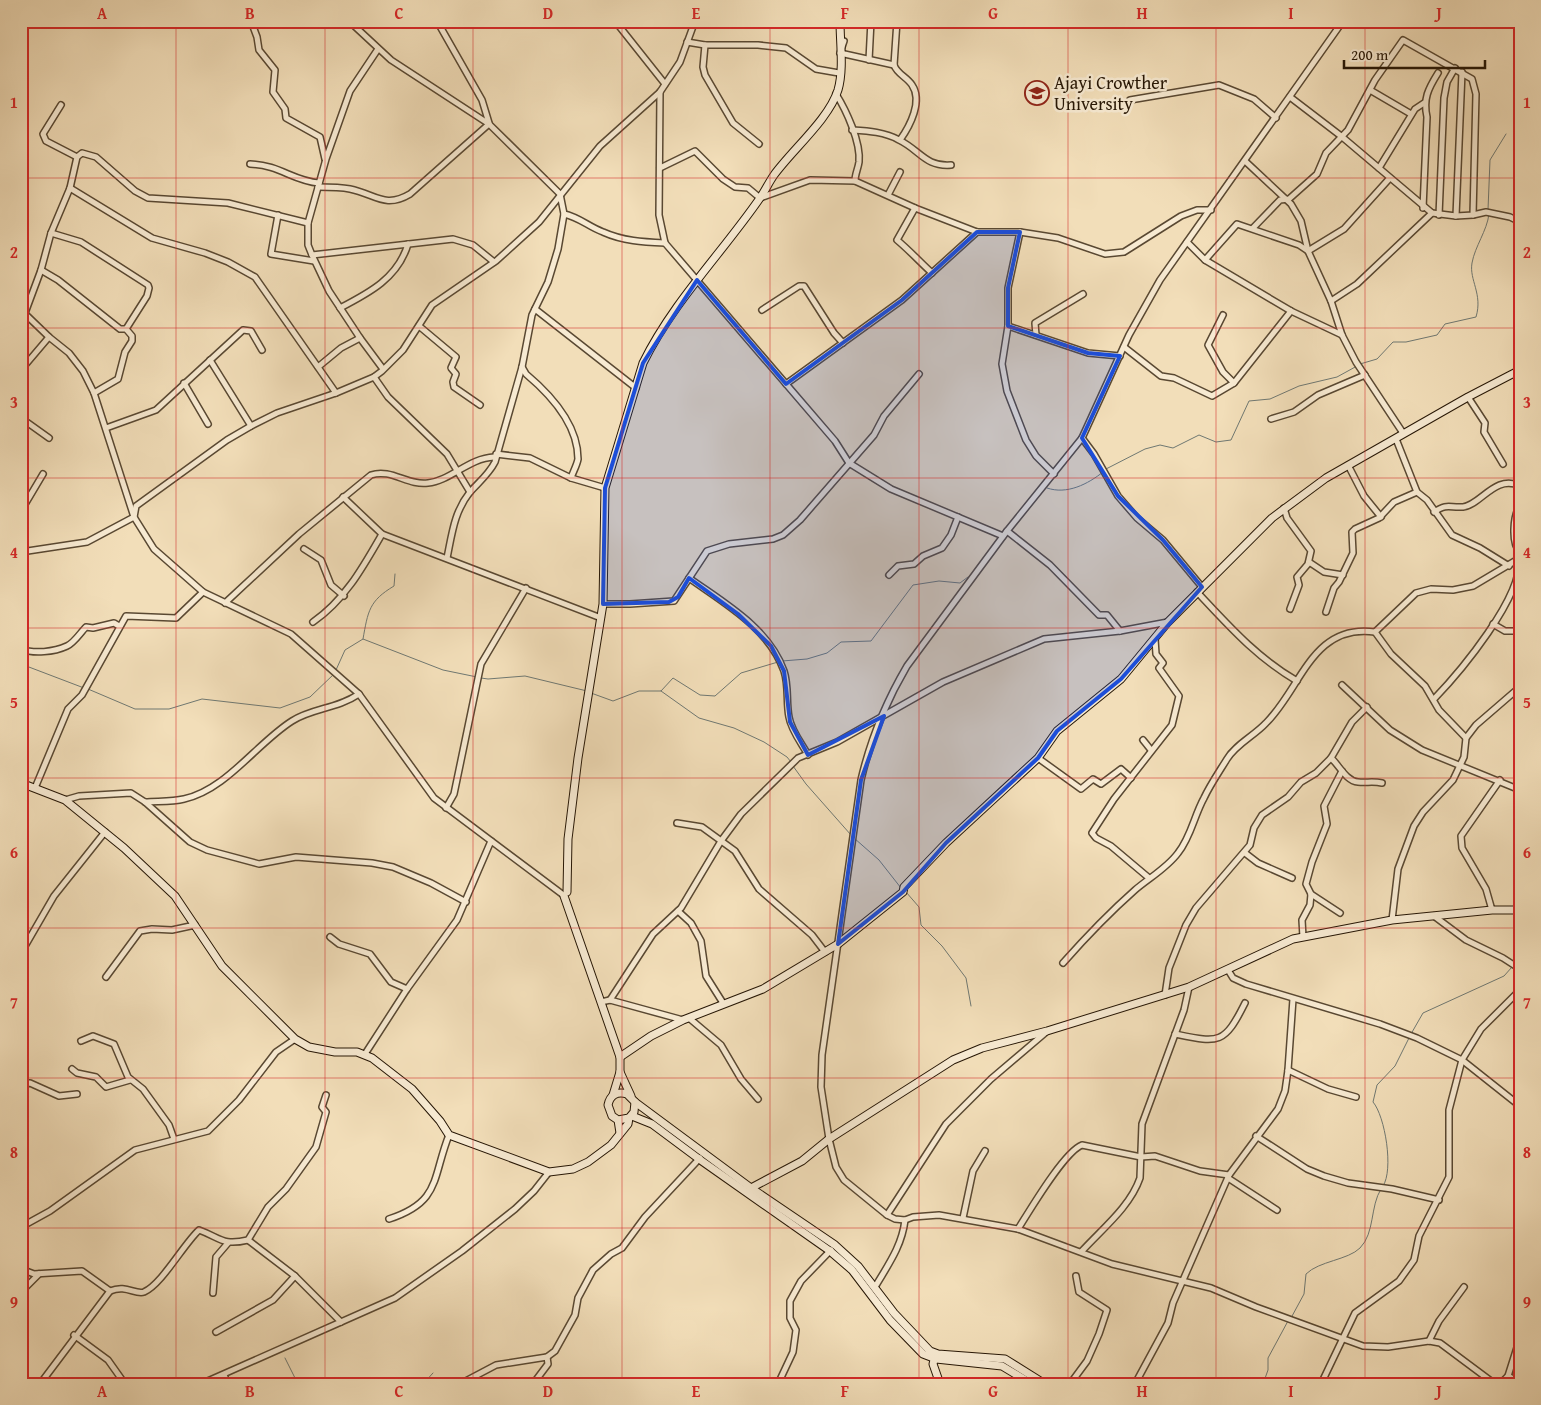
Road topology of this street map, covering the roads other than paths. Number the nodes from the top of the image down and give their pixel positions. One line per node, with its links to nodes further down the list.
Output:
1 (251, 21): 37 (street)
2 (349, 21): 13 (street)
3 (437, 21): 31 (street)
4 (614, 21): 21 (street)
5 (695, 21): 11 (street)
6 (840, 21): 14 (street)
7 (871, 21): 15 (street)
8 (897, 21): 16 (street)
9 (1343, 21): 25 (street)
10 (844, 41): 14 (street)
11 (687, 42): 12 (street); 21 (street)
12 (705, 45): 20 (street); 35 (street)
13 (378, 49): 31 (street); 37 (street)
14 (840, 53): 15 (street); 20 (street)
15 (869, 60): 16 (street)
16 (894, 65): 34 (street)
17 (1455, 68): 18 (street); 22 (street); 58 (street)
18 (1462, 72): 59 (street); 60 (street)
19 (1438, 73): 27 (street)
20 (840, 74): 24 (street)
21 (664, 84): 23 (street)
22 (1370, 90): 29 (street); 33 (street)
23 (660, 92): 41 (street); 48 (street)
24 (836, 94): 32 (street); 50 (street)
25 (1290, 97): 30 (street); 33 (street)
26 (1130, 100): 30 (street)
27 (1424, 103): 29 (street); 53 (street)
28 (61, 105): 36 (street)
29 (1411, 114): 42 (street)
30 (1276, 118): 38 (street)
31 (489, 124): 46 (street); 48 (street)
32 (852, 130): 34 (street); 45 (street)
33 (1341, 136): 42 (street); 51 (street)
34 (900, 140): 40 (street)
35 (759, 144)
36 (77, 157): 47 (street); 57 (street)
37 (326, 159): 46 (street)
38 (1245, 161): 51 (street); 54 (street)
39 (250, 164): 46 (street)
40 (951, 165)
41 (660, 168): 50 (street); 69 (street)
42 (1379, 168): 44 (street)
43 (900, 172): 49 (street)
44 (1389, 179): 53 (street); 70 (street)
45 (855, 182): 49 (street); 50 (street)
46 (319, 185): 62 (street)
47 (70, 188): 66 (street); 98 (street)
48 (560, 194): 56 (street); 74 (street)
49 (888, 195): 52 (street)
50 (760, 198): 77 (street)
51 (1288, 199): 63 (street); 70 (street)
52 (914, 208): 64 (street); 76 (street)
53 (1423, 208): 55 (street)
54 (1210, 210): 65 (street); 67 (street)
55 (1432, 213): 58 (street); 79 (street)
56 (564, 214): 69 (street); 81 (street)
57 (278, 215): 62 (street); 73 (street)
58 (1439, 215): 59 (street)
59 (1456, 216): 60 (street)
60 (1473, 216): 61 (street)
61 (1520, 222)
62 (308, 223): 71 (street)
63 (1254, 228): 70 (street); 72 (street)
64 (977, 232): 65 (street); 76 (street)
65 (1020, 232): 87 (street)
66 (51, 233): 75 (street); 88 (street)
67 (1187, 242): 72 (street); 94 (street)
68 (408, 244): 71 (street); 74 (street); 80 (street)
69 (665, 244): 77 (street)
70 (1308, 251): 79 (street)
71 (312, 255): 73 (street)
72 (1205, 260): 84 (street)
73 (314, 261): 80 (street)
74 (494, 262): 86 (street)
75 (42, 270): 83 (street); 88 (street)
76 (932, 273): 93 (street)
77 (697, 280): 108 (street); 109 (street)
78 (1083, 294): 89 (street)
79 (1331, 301): 90 (street)
80 (340, 308): 92 (street)
81 (535, 309): 99 (street); 109 (street)
82 (762, 310): 93 (street)
83 (23, 311): 91 (street)
84 (1291, 311): 90 (street); 106 (street)
85 (1223, 315): 106 (street)
86 (419, 326): 100 (street); 113 (street)
87 (1008, 326): 89 (street); 129 (street)
88 (126, 329): 110 (street)
89 (1036, 335): 96 (street)
90 (1342, 335): 104 (street)
91 (49, 337): 101 (street); 110 (street)
92 (360, 338): 98 (street); 100 (street)
93 (843, 343): 108 (street)
94 (1124, 347): 96 (street); 106 (street)
95 (262, 350): 97 (street)
96 (1120, 356): 121 (street)
97 (210, 360): 107 (street); 117 (street)
98 (318, 367): 111 (street)
99 (522, 367): 123 (street); 130 (street)
100 (383, 369): 105 (street)
101 (21, 370)
102 (919, 374): 124 (street)
103 (1518, 374): 112 (street)
104 (1365, 375): 115 (street); 119 (street)
105 (374, 376): 111 (street); 127 (street)
106 (1234, 382)
107 (184, 383): 116 (street); 118 (street)
108 (786, 384): 124 (street)
109 (636, 388): 132 (street)
110 (94, 393): 118 (street)
111 (336, 393): 117 (street)
112 (1468, 397): 119 (street); 125 (street)
113 (480, 405)
114 (21, 418): 120 (street)
115 (1271, 419)
116 (208, 424)
117 (251, 426): 140 (street)
118 (106, 428): 140 (street)
119 (1403, 434): 122 (street)
120 (49, 438)
121 (1082, 438): 129 (street); 156 (street)
122 (1396, 439): 126 (street); 134 (street)
123 (495, 455): 127 (street); 130 (street); 133 (street)
124 (849, 463): 141 (street); 154 (street)
125 (1503, 464)
126 (1348, 465): 137 (street); 142 (street)
127 (458, 470): 133 (street); 135 (street)
128 (43, 474): 138 (street)
129 (1054, 474): 144 (street)
130 (571, 478): 132 (street)
131 (1520, 486): 139 (street)
132 (606, 488): 160 (street)
133 (470, 492): 148 (street)
134 (1417, 492): 139 (street); 142 (street)
135 (343, 497): 143 (street); 159 (street)
136 (1520, 506): 147 (street)
137 (1284, 508): 150 (street); 156 (street)
138 (21, 511)
139 (1434, 512): 151 (street)
140 (134, 517): 146 (street); 157 (street)
141 (958, 517): 144 (street); 152 (street)
142 (1381, 517): 153 (street)
143 (382, 534): 148 (street); 158 (street)
144 (1005, 534): 168 (street); 179 (street)
145 (304, 549): 158 (street)
146 (21, 552)
147 (1520, 552)
148 (446, 558): 155 (street)
149 (1519, 559): 151 (street); 166 (street)
150 (1309, 562): 153 (street); 161 (street)
151 (1509, 566): 170 (street)
152 (889, 575)
153 (1343, 575): 162 (street)
154 (689, 578): 160 (street); 183 (street)
155 (526, 588): 163 (street); 196 (street)
156 (1200, 589): 165 (street); 173 (street)
157 (203, 592): 159 (street); 167 (street)
158 (344, 596): 164 (street)
159 (225, 603): 176 (street)
160 (603, 604): 163 (street)
161 (1290, 609)
162 (1326, 612)
163 (601, 618): 204 (street)
164 (313, 622)
165 (1168, 622): 168 (street); 171 (street)
166 (1493, 624): 169 (street); 177 (street)
167 (118, 626): 172 (street); 192 (street)
168 (1120, 631): 179 (street)
169 (1520, 631)
170 (1375, 632): 173 (street); 177 (street)
171 (1155, 639): 182 (street); 184 (street)
172 (21, 649)
173 (1297, 681): 202 (street)
174 (1342, 685): 178 (street)
175 (1520, 687): 180 (street)
176 (359, 694): 195 (street); 196 (street)
177 (1434, 699): 180 (street)
178 (1367, 707): 185 (street); 186 (street)
179 (884, 716): 183 (street); 217 (street)
180 (1466, 738): 186 (street)
181 (1143, 740): 182 (street)
182 (1151, 750): 188 (street)
183 (808, 755): 200 (street)
184 (1038, 758): 188 (street); 217 (street)
185 (1331, 758): 187 (street); 201 (street)
186 (1461, 766): 189 (street); 213 (street)
187 (1342, 771): 191 (street); 205 (street)
188 (1131, 778): 202 (street)
189 (1500, 780): 193 (street); 208 (street)
190 (21, 783): 192 (street)
191 (1382, 783)
192 (35, 788): 194 (street)
193 (1520, 790)
194 (65, 800): 195 (street); 198 (street)
195 (145, 802): 207 (street)
196 (446, 808): 199 (street)
197 (676, 823): 200 (street)
198 (105, 832): 214 (street); 219 (street)
199 (491, 841): 204 (street); 207 (street)
200 (721, 841): 210 (street); 218 (street)
201 (1244, 853): 203 (street); 227 (street)
202 (1150, 878): 220 (street)
203 (1292, 878)
204 (564, 893): 230 (street)
205 (1311, 894): 211 (street); 216 (street)
206 (1520, 894): 209 (street)
207 (466, 902): 225 (street)
208 (1492, 910): 209 (street); 212 (street)
209 (1518, 910)
210 (678, 911): 229 (street); 231 (street)
211 (1340, 913)
212 (1434, 916): 213 (street); 221 (street)
213 (1392, 920): 216 (street)
214 (195, 925): 223 (street); 236 (street)
215 (330, 937): 225 (street)
216 (1303, 937): 222 (street)
217 (838, 944): 218 (street); 259 (street)
218 (825, 952): 231 (street)
219 (21, 953)
220 (1063, 963)
221 (1520, 969)
222 (1228, 970): 224 (street); 228 (street)
223 (106, 977)
224 (1189, 987): 227 (street); 235 (street)
225 (408, 989): 238 (street)
226 (1520, 990): 240 (street)
227 (1165, 994): 234 (street)
228 (1293, 999): 240 (street); 242 (street)
229 (610, 1000): 230 (street); 233 (street)
230 (601, 1002): 239 (street)
231 (723, 1003): 233 (street)
232 (1244, 1003): 235 (street)
233 (686, 1019): 239 (street); 251 (street)
234 (1047, 1031): 259 (street); 269 (street)
235 (1175, 1034): 262 (street)
236 (295, 1039): 238 (street); 258 (street)
237 (81, 1041): 244 (street)
238 (365, 1054): 256 (street)
239 (620, 1057): 243 (street)
240 (1462, 1060): 252 (street); 267 (street)
241 (72, 1069): 244 (street)
242 (1288, 1070): 249 (street); 257 (street)
243 (620, 1072): 248 (street); 250 (street)
244 (130, 1080): 258 (street)
245 (21, 1085): 246 (street)
246 (77, 1094)
247 (326, 1095): 275 (street)
248 (613, 1095): 250 (street); 254 (street)
249 (1356, 1097)
250 (633, 1099): 253 (street); 261 (street)
251 (758, 1099)
252 (1520, 1106)
253 (630, 1117): 254 (street); 255 (street); 261 (street)
254 (618, 1120): 255 (street)
255 (620, 1133): 263 (street)
256 (449, 1135): 263 (street); 271 (street)
257 (1256, 1136): 264 (street); 267 (street)
258 (174, 1139): 273 (street)
259 (829, 1139): 266 (street); 269 (street)
260 (985, 1151): 270 (street)
261 (701, 1156): 265 (street); 296 (street)
262 (1141, 1157): 264 (street); 274 (street); 278 (street)
263 (549, 1172): 289 (street)
264 (1228, 1176): 268 (street); 283 (street)
265 (733, 1179): 266 (street); 277 (street)
266 (751, 1188): 277 (street)
267 (1439, 1200): 293 (street)
268 (1278, 1210)
269 (887, 1215): 272 (street)
270 (963, 1218): 272 (street); 274 (street)
271 (389, 1219)
272 (905, 1220): 284 (street)
273 (21, 1227)
274 (1018, 1229): 278 (street)
275 (248, 1240): 276 (street); 281 (street)
276 (228, 1243): 286 (street); 288 (street)
277 (833, 1248): 284 (street); 295 (street); 306 (street)
278 (1082, 1251): 283 (street)
279 (21, 1269): 280 (street)
280 (39, 1274): 286 (street); 287 (street)
281 (295, 1276): 289 (street); 290 (street)
282 (1076, 1276): 310 (street)
283 (1183, 1280): 293 (street); 311 (street)
284 (875, 1287): 295 (street)
285 (1464, 1287): 294 (street)
286 (110, 1291): 291 (street)
287 (21, 1292)
288 (213, 1293)
289 (342, 1322): 297 (street)
290 (216, 1332)
291 (74, 1335): 300 (street); 301 (street)
292 (1520, 1338): 298 (street)
293 (1343, 1339): 294 (street); 312 (street)
294 (1429, 1341): 313 (street)
295 (935, 1356): 307 (street); 308 (street); 309 (street)
296 (547, 1357): 304 (street); 305 (street)
297 (224, 1375): 302 (street); 303 (street)
298 (1508, 1376): 299 (street); 314 (street)
299 (1520, 1383)
300 (40, 1384)
301 (125, 1384)
302 (201, 1384)
303 (228, 1384)
304 (460, 1384)
305 (532, 1384)
306 (778, 1384)
307 (940, 1384)
308 (1032, 1384)
309 (1045, 1384)
310 (1070, 1384)
311 (1135, 1384)
312 (1321, 1384)
313 (1495, 1384)
314 (1500, 1384)

